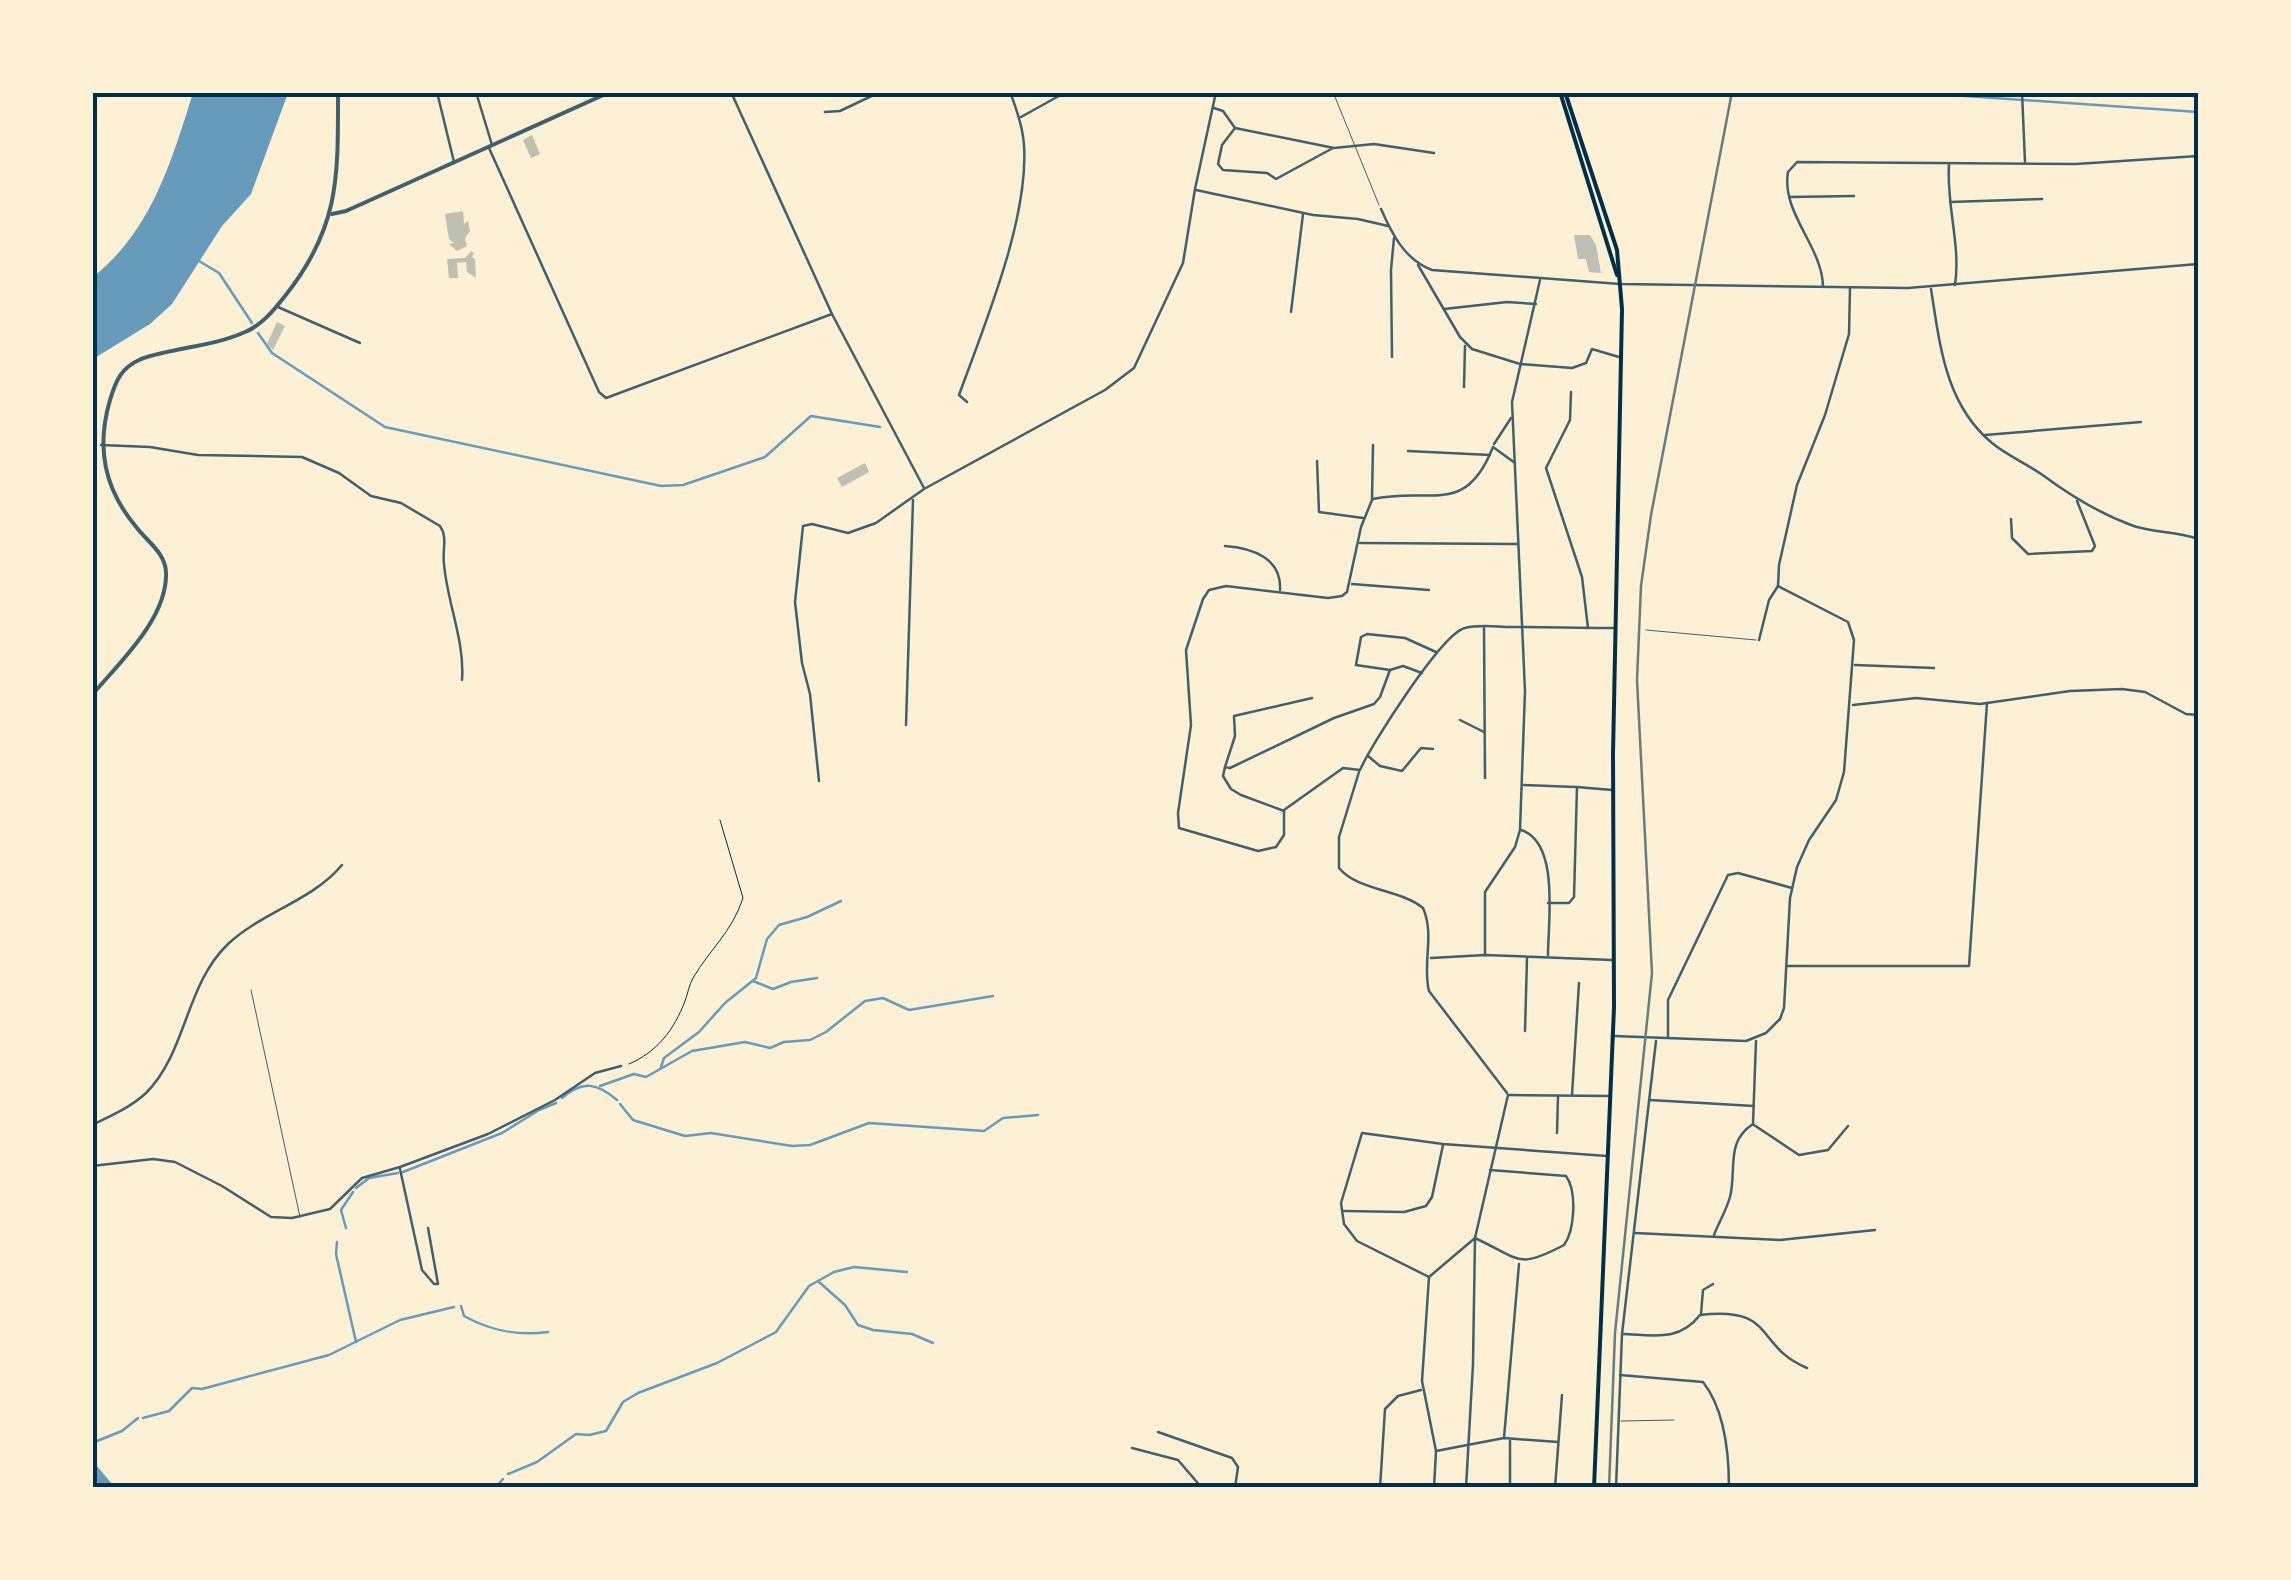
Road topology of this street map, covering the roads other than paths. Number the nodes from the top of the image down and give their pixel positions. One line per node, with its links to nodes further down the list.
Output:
1 (338, 92): 32 (street)
2 (437, 92): 22 (street)
3 (476, 92): 18 (street)
4 (610, 92): 18 (street)
5 (731, 92): 47 (street)
6 (880, 92): 14 (street)
7 (1010, 92): 15 (street)
8 (1066, 92): 15 (street)
9 (1216, 92): 13 (street)
10 (1333, 92): 17 (lane)
11 (1563, 92): 38 (main road)
12 (2022, 95): 24 (street)
13 (1214, 108): 16 (street); 25 (street)
14 (825, 112)
15 (1019, 117): 55 (street)
16 (1234, 128): 19 (street); 19 (street)
17 (1354, 144): 19 (street); 20 (street); 30 (lane)
18 (491, 147): 22 (street); 47 (street)
19 (1334, 148)
20 (1434, 154)
21 (2198, 156): 24 (street)
22 (455, 163): 32 (street)
23 (1949, 163): 24 (street); 27 (street); 29 (street)
24 (2025, 164)
25 (1194, 189): 31 (street); 66 (street)
26 (1854, 196): 27 (street)
27 (1789, 197): 39 (street)
28 (2042, 199): 29 (street)
29 (1949, 202): 41 (street)
30 (1381, 209): 33 (street)
31 (1304, 213): 33 (street); 46 (street)
32 (332, 214): 44 (street)
33 (1388, 226): 34 (street)
34 (1394, 237): 35 (street); 50 (street)
35 (1417, 264): 37 (street); 45 (street)
36 (2198, 264): 41 (street)
37 (1541, 278): 38 (street); 43 (street)
38 (1620, 284): 39 (street); 51 (main road)
39 (1823, 286): 40 (street)
40 (1850, 286): 42 (street); 77 (street)
41 (1956, 286): 42 (street)
42 (1931, 288): 58 (street)
43 (1537, 304): 45 (street); 52 (street)
44 (276, 307): 48 (street); 59 (street)
45 (1443, 309): 49 (street)
46 (1291, 312)
47 (832, 314): 66 (street)
48 (360, 344)
49 (1466, 345): 52 (street); 53 (street)
50 (1392, 358)
51 (1622, 359): 52 (street); 83 (main road)
52 (1520, 364): 56 (street)
53 (1464, 386)
54 (1571, 392): 82 (street)
55 (967, 402)
56 (1512, 417): 61 (street); 65 (street)
57 (2141, 422): 58 (street)
58 (1984, 435): 68 (street)
59 (102, 444): 91 (street); 92 (street)
60 (1373, 445): 69 (street)
61 (1493, 447): 63 (street); 65 (street)
62 (1408, 451): 63 (street)
63 (1490, 455): 69 (street)
64 (1317, 461): 70 (street)
65 (1515, 463): 74 (street)
66 (924, 489): 67 (street)
67 (913, 499): 98 (street); 105 (street)
68 (2076, 499): 71 (street); 72 (street)
69 (1372, 500): 70 (street)
70 (1364, 518): 73 (street)
71 (2011, 519)
72 (2198, 539)
73 (1358, 543): 74 (street); 76 (street)
74 (1518, 544): 81 (street)
75 (1225, 546): 79 (street)
76 (1350, 584): 78 (street); 79 (street)
77 (1778, 586): 85 (street); 87 (street)
78 (1429, 590)
79 (1280, 592): 109 (street)
80 (1484, 627): 81 (street); 86 (street); 99 (street)
81 (1521, 627): 82 (street); 106 (street)
82 (1588, 628): 83 (street)
83 (1615, 628): 108 (main road)
84 (1646, 630): 85 (lane)
85 (1759, 640)
86 (1438, 652): 89 (street); 90 (street)
87 (1853, 665): 88 (street); 95 (street)
88 (1934, 668)
89 (1390, 670): 90 (street); 102 (street)
90 (1423, 673): 101 (street)
91 (462, 680)
92 (92, 695)
93 (1312, 698): 102 (street)
94 (1987, 704): 95 (street); 96 (street); 119 (street)
95 (1852, 705): 112 (street)
96 (2198, 716)
97 (1460, 720): 99 (street)
98 (906, 726)
99 (1485, 732): 104 (street)
100 (1433, 750): 101 (street)
101 (1367, 754): 103 (street)
102 (1225, 767): 109 (street)
103 (1360, 770): 109 (street); 116 (street)
104 (1485, 778)
105 (820, 781)
106 (1522, 785): 107 (street); 110 (street)
107 (1577, 787): 108 (street); 113 (street)
108 (1613, 790): 118 (main road)
109 (1284, 811)
110 (1520, 830): 113 (street); 114 (street)
111 (342, 864): 135 (street)
112 (1792, 888): 119 (street); 125 (street)
113 (1548, 903): 117 (street)
114 (1485, 955): 115 (street); 116 (street)
115 (1527, 957): 117 (street); 122 (street)
116 (1429, 958): 128 (street)
117 (1548, 958): 118 (street)
118 (1614, 960): 123 (main road)
119 (1786, 966): 126 (street)
120 (1579, 983): 130 (street)
121 (252, 990): 145 (lane)
122 (1526, 1032)
123 (1613, 1036): 124 (street); 131 (main road)
124 (1657, 1038): 125 (street); 132 (street)
125 (1668, 1038): 126 (street)
126 (1756, 1038): 133 (street)
127 (621, 1066): 142 (street)
128 (1508, 1095): 129 (street); 139 (street)
129 (1558, 1095): 130 (street); 137 (street)
130 (1572, 1095): 131 (street)
131 (1611, 1096): 140 (main road)
132 (1648, 1100): 133 (street); 148 (street)
133 (1754, 1106): 134 (street)
134 (1754, 1124): 136 (street); 149 (street)
135 (92, 1125)
136 (1848, 1126)
137 (1557, 1133)
138 (1444, 1144): 139 (street); 144 (street); 144 (street)
139 (1495, 1146): 140 (street); 143 (street)
140 (1608, 1156): 176 (main road)
141 (92, 1166): 145 (street)
142 (400, 1168): 145 (street); 146 (street)
143 (1490, 1170): 150 (street); 151 (street)
144 (1341, 1213): 152 (street)
145 (300, 1217)
146 (428, 1228)
147 (1875, 1230): 149 (street)
148 (1633, 1233): 149 (street); 155 (street)
149 (1714, 1235)
150 (1475, 1238): 151 (street); 152 (street); 166 (street)
151 (1519, 1262): 163 (street)
152 (1429, 1277): 158 (street)
153 (1712, 1284): 154 (street)
154 (1700, 1316): 155 (street); 156 (street)
155 (1622, 1334): 157 (street)
156 (1807, 1368)
157 (1619, 1374): 160 (street); 178 (street)
158 (1422, 1390): 168 (street); 171 (street)
159 (1562, 1395): 165 (street)
160 (1618, 1420): 161 (lane); 177 (street)
161 (1674, 1420)
162 (1158, 1432): 170 (street)
163 (1504, 1438): 164 (street); 166 (street)
164 (1510, 1439): 165 (street); 174 (street)
165 (1558, 1442): 175 (street)
166 (1468, 1445): 168 (street); 173 (street)
167 (1132, 1448): 169 (street)
168 (1436, 1451): 172 (street)
169 (1202, 1488)
170 (1235, 1488)
171 (1380, 1488)
172 (1434, 1488)
173 (1466, 1488)
174 (1510, 1488)
175 (1555, 1488)
176 (1594, 1488)
177 (1616, 1488)
178 (1728, 1488)

